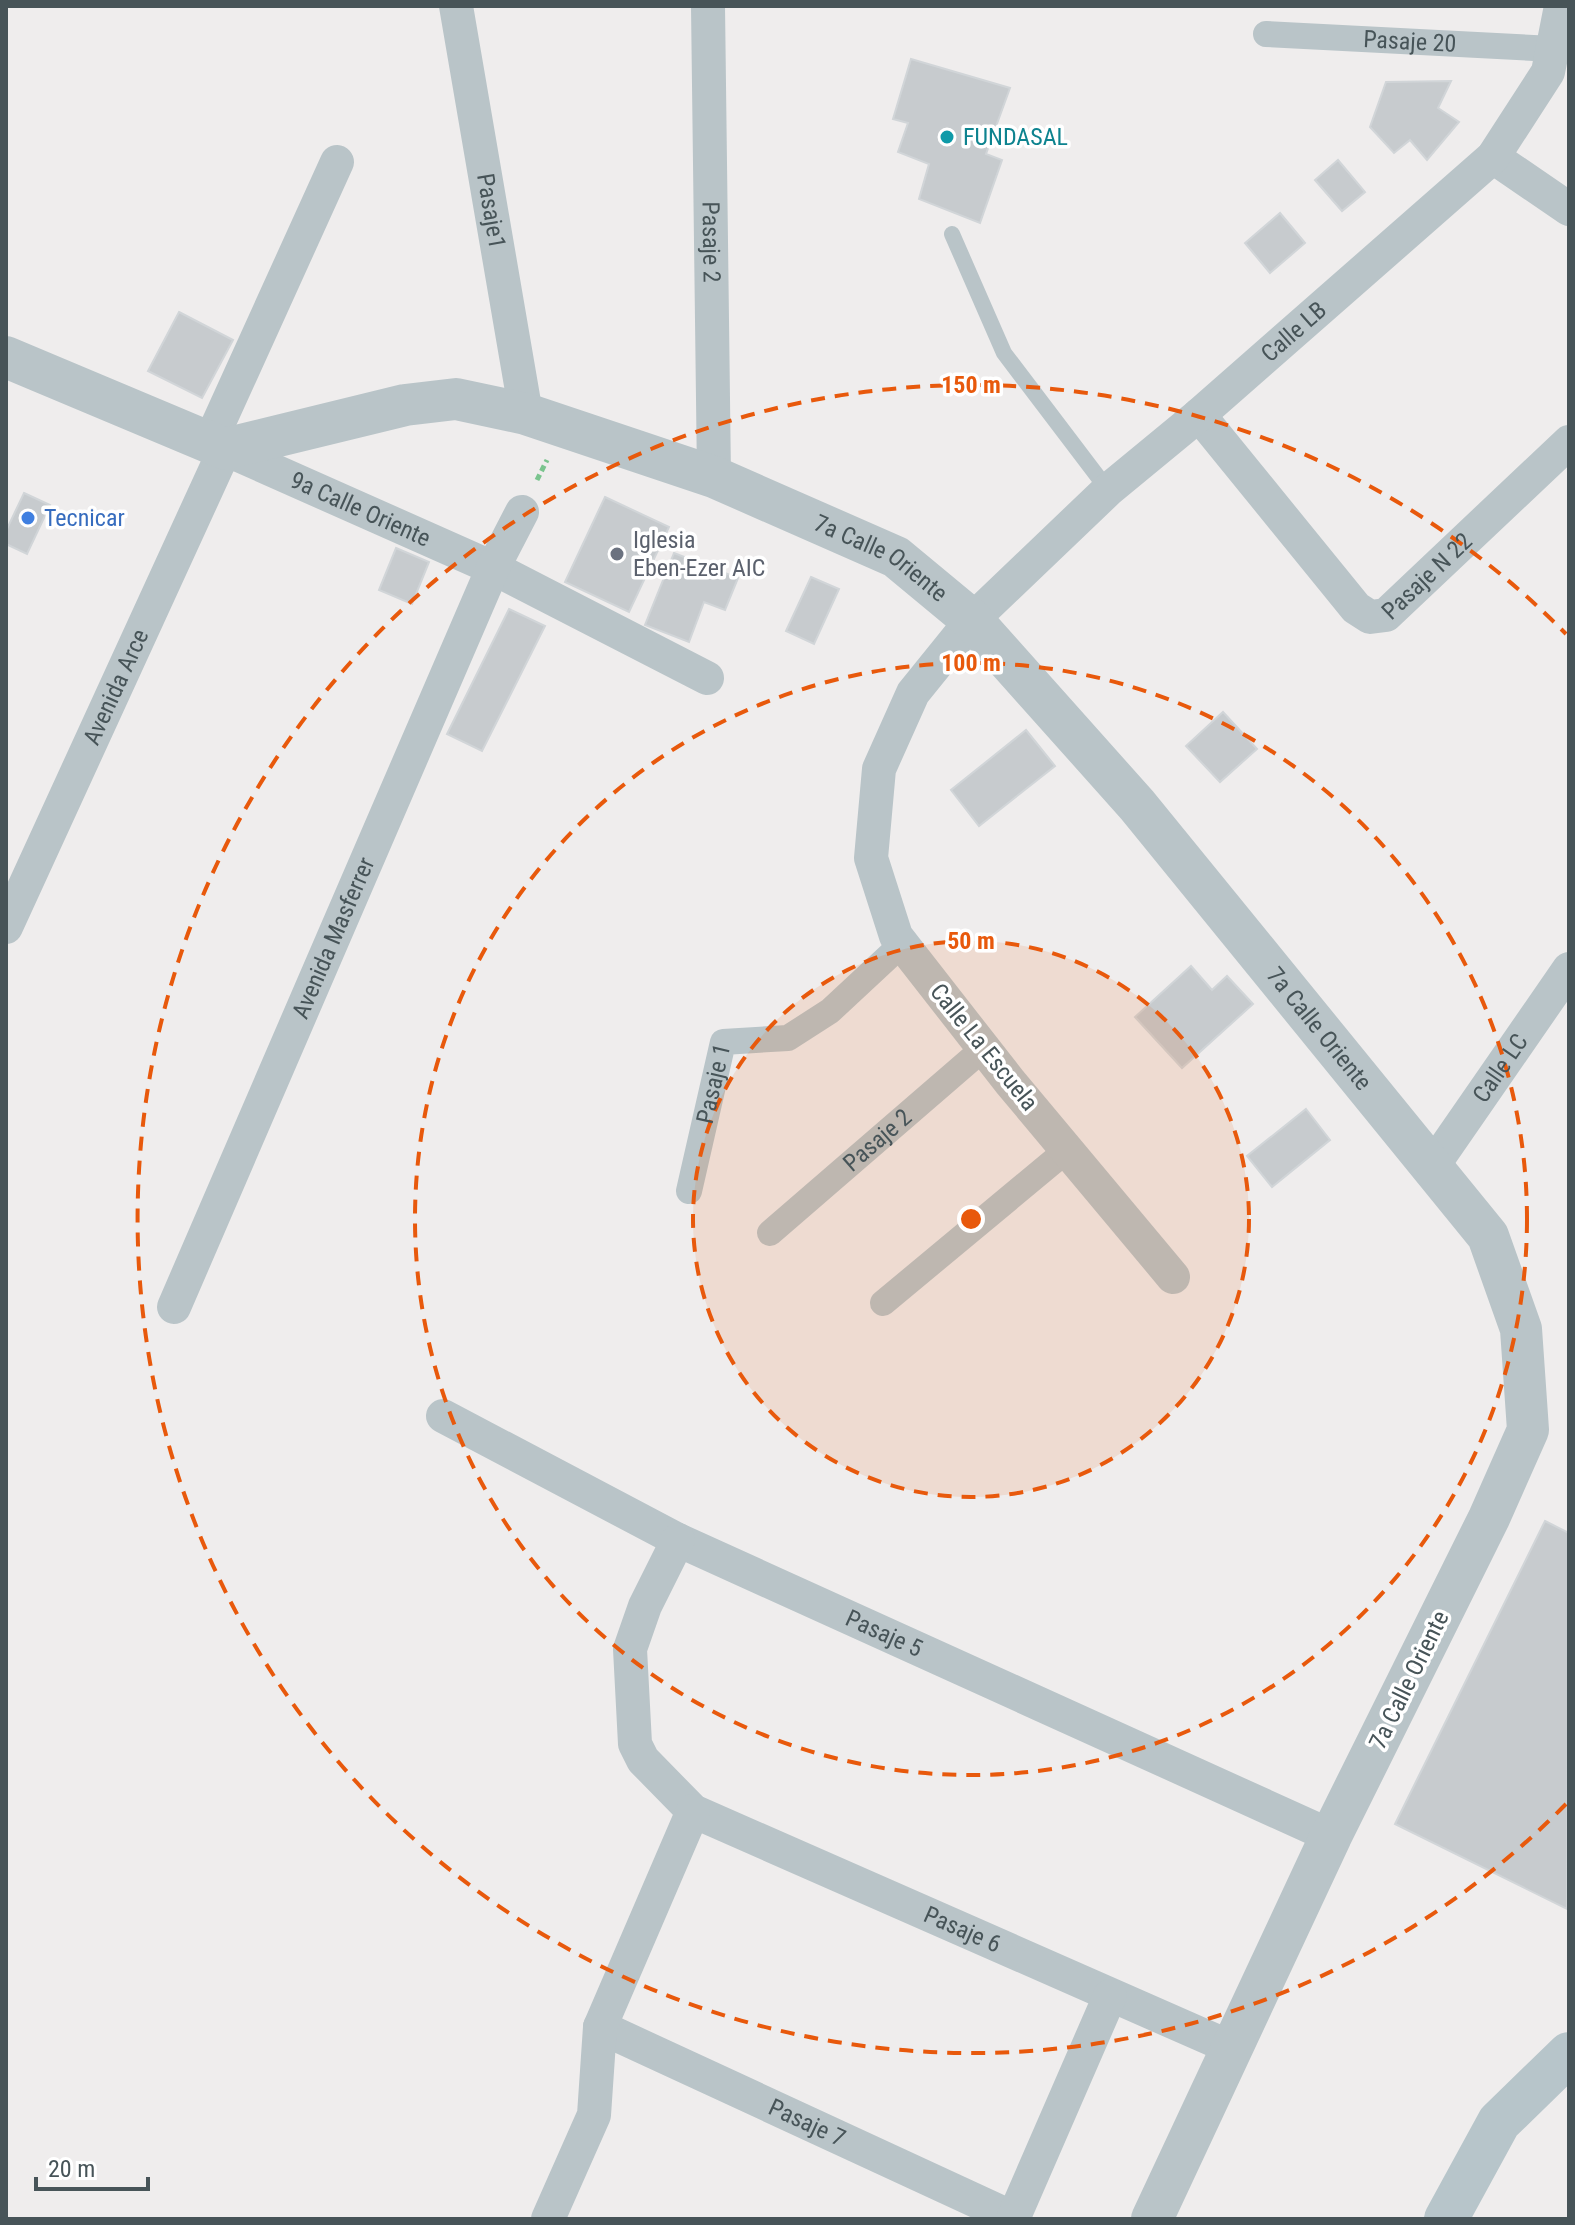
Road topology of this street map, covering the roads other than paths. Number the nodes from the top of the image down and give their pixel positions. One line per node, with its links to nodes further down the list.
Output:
1 (456, 6): 12 (street, Pasaje1)
2 (708, 6): 15 (street, Pasaje 2)
3 (1561, 6): 5 (street, Calle LB)
4 (1266, 34): 5 (street, Pasaje 20)
5 (1553, 49): 6 (street, Calle LB)
6 (1493, 157): 8 (street); 11 (street, Calle LB)
7 (337, 162): 14 (street, Avenida Arce)
8 (1569, 209)
9 (952, 234): 16 (lane)
10 (6, 357): 14 (street, 9a Calle Oriente)
11 (1199, 415): 13 (street, Pasaje N 22); 16 (street, Calle LB)
12 (544, 420): 14 (street, 7a Calle Oriente); 15 (street, 7a Calle Oriente)
13 (1569, 442)
14 (218, 446): 18 (street, 9a Calle Oriente); 21 (street, Avenida Arce)
15 (714, 477): 19 (street, 7a Calle Oriente)
16 (1108, 490): 19 (street, Calle LB)
17 (522, 512): 18 (street, Avenida Masferrer)
18 (493, 568): 20 (street, 9a Calle Oriente); 31 (street, Avenida Masferrer)
19 (972, 620): 22 (street, Calle La Escuela); 26 (street, 7a Calle Oriente)
20 (707, 678)
21 (6, 927)
22 (902, 944): 24 (street, Calle La Escuela); 27 (street, Pasaje 1)
23 (1569, 969): 26 (street, Calle LC)
24 (984, 1048): 25 (street, Calle La Escuela); 28 (street, Pasaje 2)
25 (1067, 1150): 29 (street, Calle La Escuela); 30 (street)
26 (1432, 1167): 35 (street, 7a Calle Oriente)
27 (689, 1191)
28 (770, 1233)
29 (1173, 1277)
30 (883, 1303)
31 (174, 1307)
32 (443, 1416): 33 (street, Pasaje 5)
33 (678, 1540): 34 (street); 35 (street, Pasaje 5)
34 (693, 1811): 36 (street, Pasaje 6); 37 (street)
35 (1331, 1836): 38 (street, 7a Calle Oriente)
36 (1110, 1996): 38 (street, Pasaje 6); 41 (street)
37 (600, 2027): 40 (street); 41 (street, Pasaje 7)
38 (1232, 2048): 42 (street, 7a Calle Oriente)
39 (1569, 2054): 43 (main road)
40 (548, 2219)
41 (1013, 2219)
42 (1152, 2219)
43 (1446, 2219)

